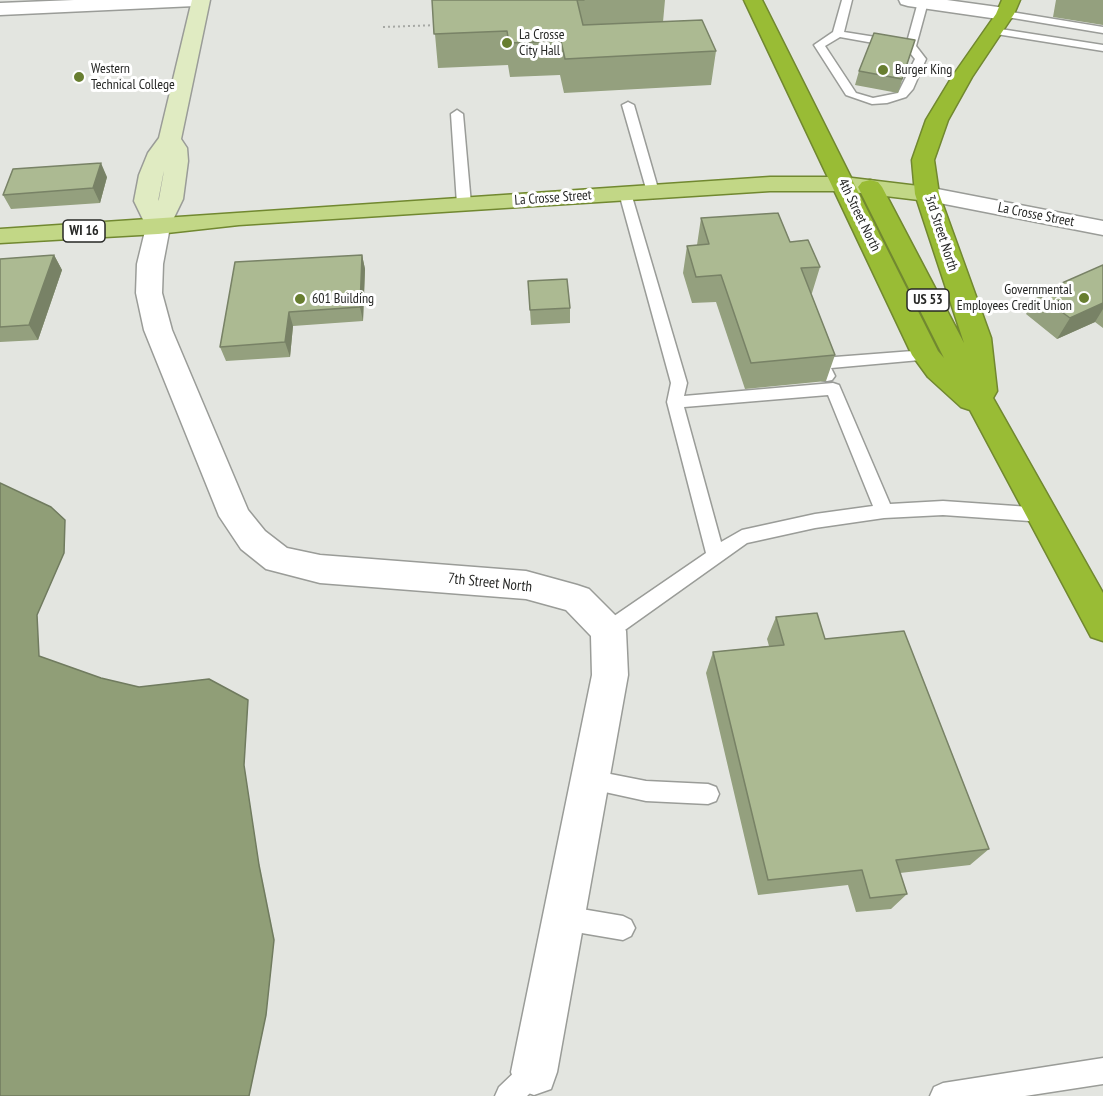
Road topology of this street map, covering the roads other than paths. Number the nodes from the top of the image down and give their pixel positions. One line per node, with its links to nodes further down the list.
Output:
1 (195, 0): 6 (street)
2 (201, 0): 20 (main road, 7th Street North)
3 (753, 0): 14 (highway, 4th Street North / US 53)
4 (847, 0): 9 (lane)
5 (916, 1): 7 (street); 10 (lane)
6 (0, 9)
7 (1004, 15): 8 (lane); 11 (lane); 18 (highway, 3rd Street North / US 53)
8 (1103, 30)
9 (838, 34): 10 (lane); 10 (lane)
10 (911, 46)
11 (1103, 48)
12 (628, 105): 16 (lane)
13 (457, 114): 19 (lane)
14 (844, 184): 15 (main road, La Crosse Street); 16 (main road, La Crosse Street); 23 (highway, 4th Street North / US 53)
15 (870, 187): 18 (main road, La Crosse Street); 26 (highway, 3rd Street North / US 53)
16 (653, 192): 17 (main road, La Crosse Street)
17 (625, 193): 19 (main road, La Crosse Street); 25 (lane)
18 (927, 194): 21 (street, La Crosse Street); 26 (highway, 3rd Street North / US 53)
19 (464, 204): 20 (main road, La Crosse Street)
20 (159, 227): 22 (main road, La Crosse Street / WI 16); 31 (street, 7th Street North)
21 (1103, 228)
22 (0, 236)
23 (926, 355): 24 (lane); 26 (highway, 4th Street North / US 53)
24 (832, 389): 25 (lane); 27 (lane)
25 (675, 402): 29 (lane)
26 (986, 413): 28 (highway, 3rd Street North / US 53)
27 (885, 511): 28 (lane); 29 (lane)
28 (1044, 515): 30 (highway, 3rd Street North / US 53)
29 (716, 556): 31 (lane)
30 (1103, 626)
31 (608, 631): 32 (street)
32 (590, 780): 33 (lane); 34 (street)
33 (708, 794)
34 (564, 918): 35 (lane); 37 (street)
35 (623, 928)
36 (1103, 1071): 39 (lane)
37 (531, 1084): 38 (lane)
38 (508, 1096)
39 (943, 1096)

